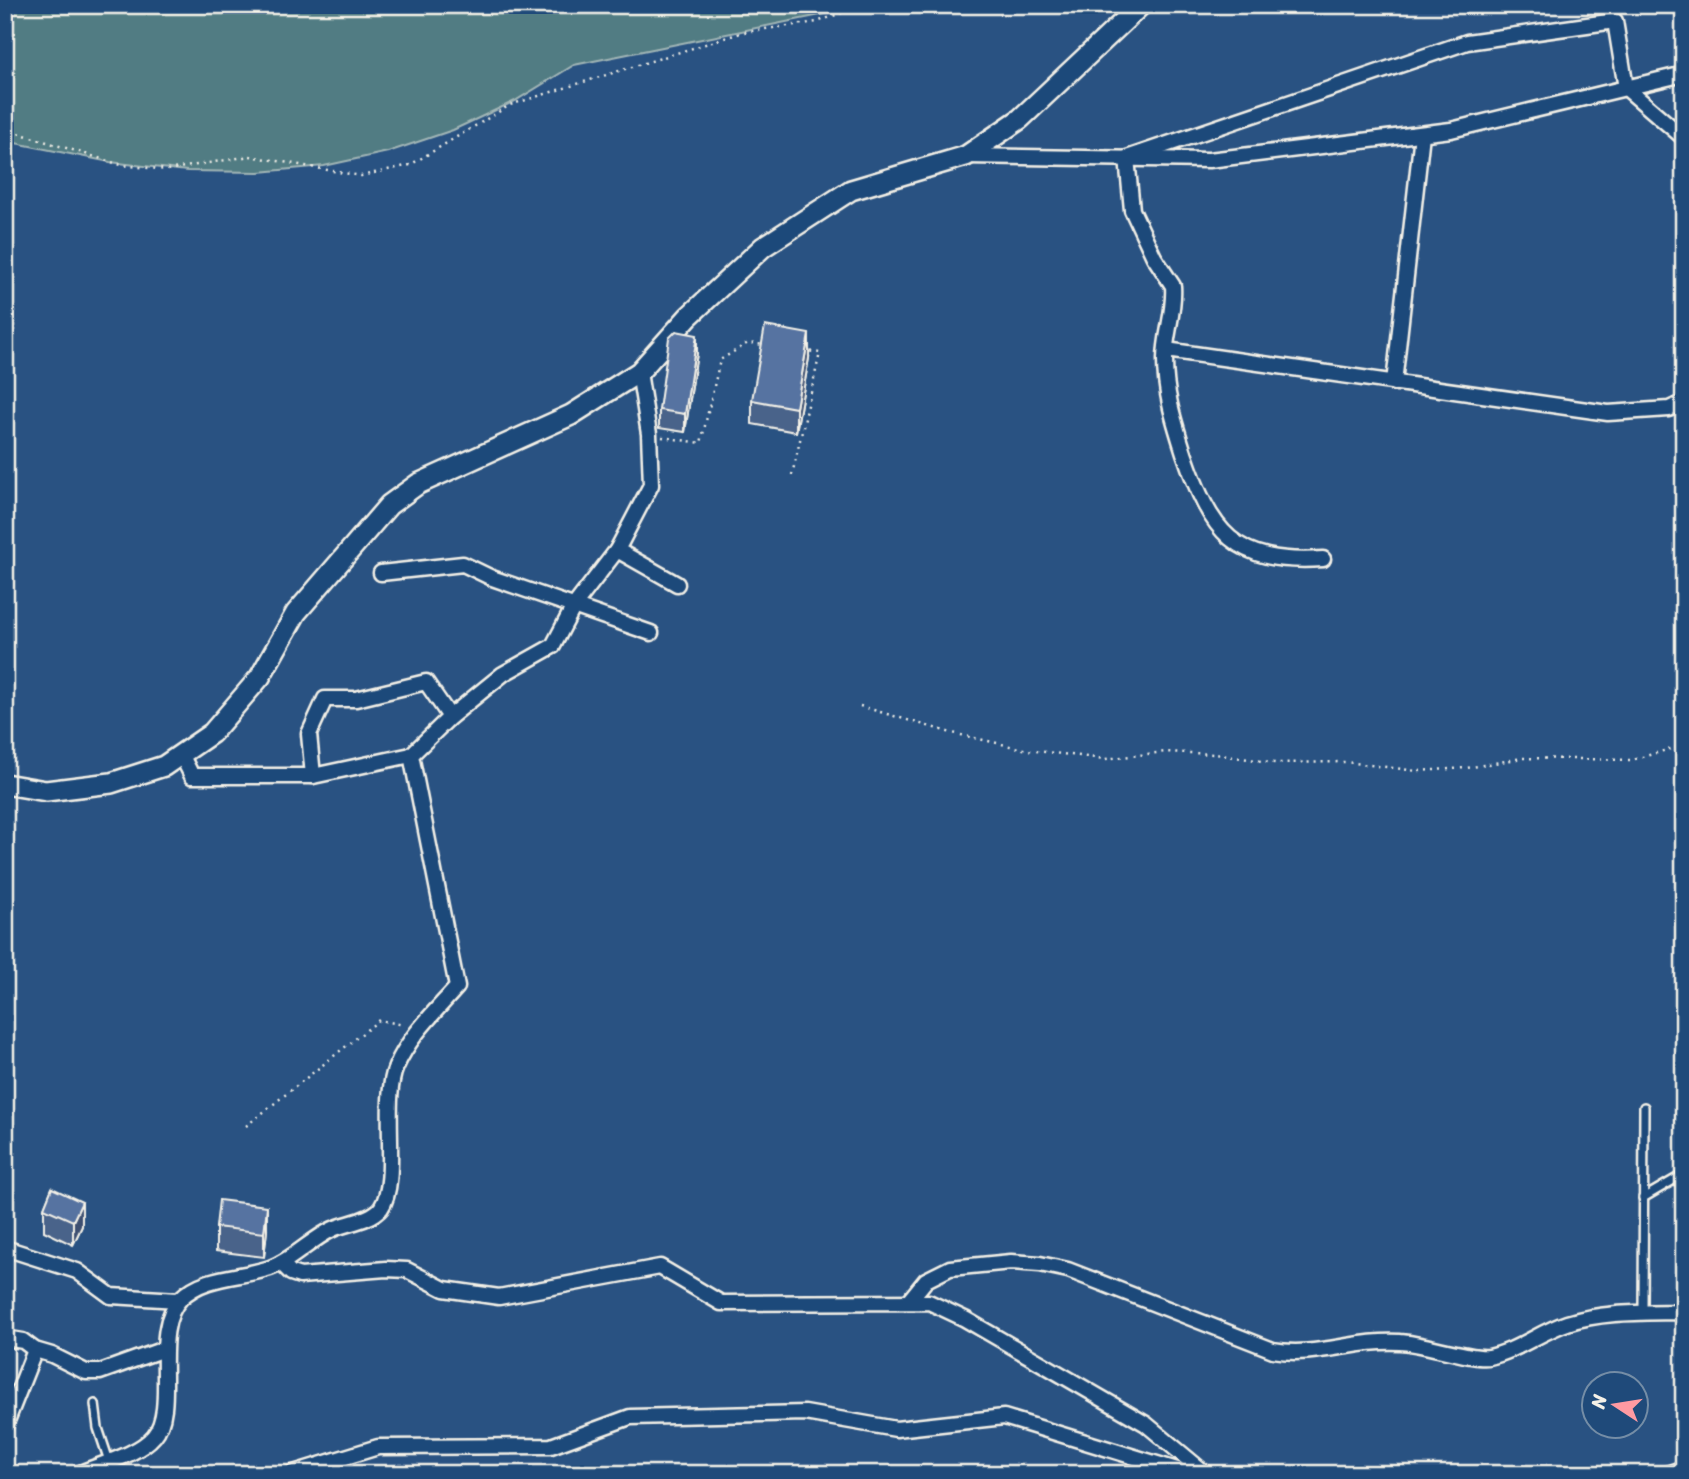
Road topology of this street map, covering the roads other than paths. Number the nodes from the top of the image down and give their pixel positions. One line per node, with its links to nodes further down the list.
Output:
1 (1141, 5): 6 (street)
2 (1684, 74): 3 (street)
3 (1626, 89): 4 (street); 5 (street); 7 (street)
4 (1422, 134): 7 (street); 10 (street)
5 (1684, 138)
6 (966, 156): 7 (street); 9 (street)
7 (1127, 158): 8 (street)
8 (1166, 350): 10 (street); 13 (street)
9 (639, 372): 12 (street); 19 (street)
10 (1394, 383): 11 (street)
11 (1684, 402)
12 (617, 550): 15 (street); 16 (street)
13 (1323, 559)
14 (381, 573): 16 (street)
15 (677, 584)
16 (574, 606): 17 (street); 18 (street)
17 (651, 633)
18 (450, 717): 20 (street); 21 (street)
19 (181, 754): 21 (street); 22 (street)
20 (411, 755): 21 (street); 27 (street)
21 (313, 776)
22 (5, 785)
23 (1644, 1107): 25 (lane)
24 (1684, 1174): 25 (lane)
25 (1643, 1198): 31 (lane)
26 (5, 1248): 28 (street)
27 (281, 1263): 28 (street); 29 (street)
28 (178, 1300): 33 (street)
29 (909, 1301): 31 (street); 42 (street)
30 (1684, 1312): 31 (street)
31 (1643, 1313)
32 (5, 1338): 34 (street)
33 (164, 1349): 34 (street); 37 (street)
34 (35, 1350): 36 (street)
35 (95, 1404): 37 (lane)
36 (5, 1426)
37 (109, 1461): 39 (street)
38 (1684, 1468): 43 (street)
39 (78, 1474)
40 (290, 1474): 41 (street)
41 (1191, 1474)
42 (1206, 1474)
43 (1667, 1474)

